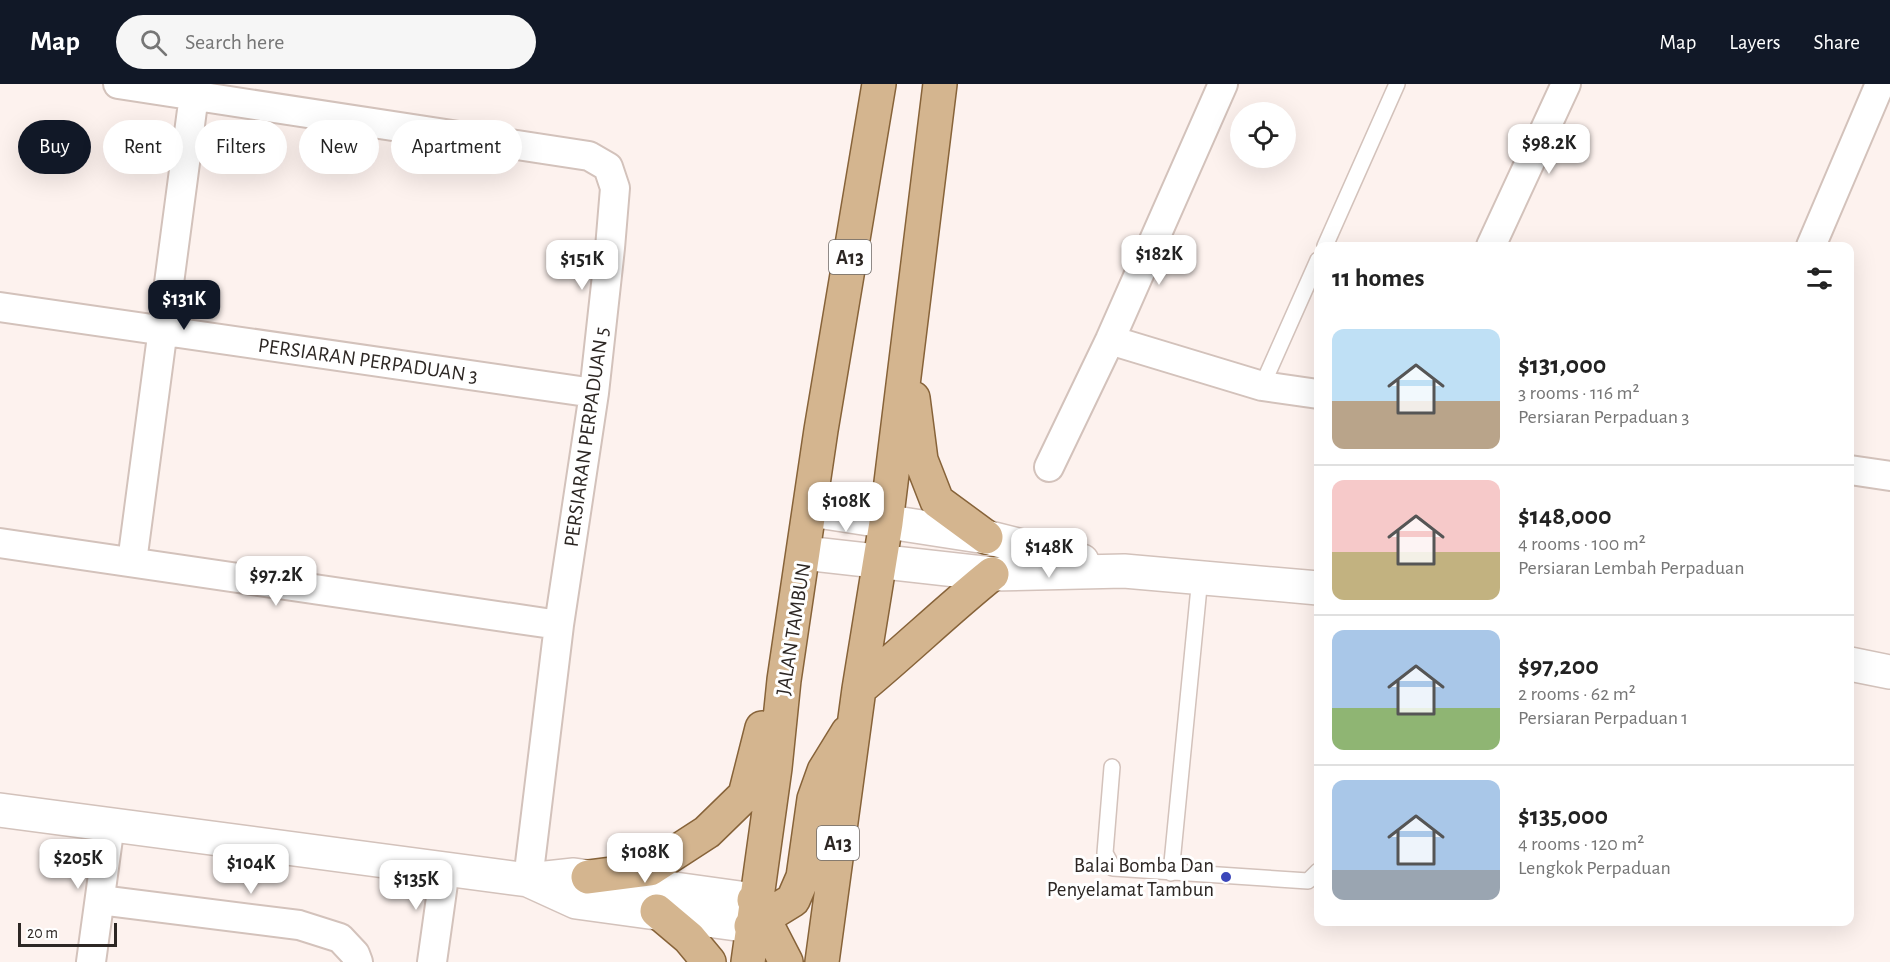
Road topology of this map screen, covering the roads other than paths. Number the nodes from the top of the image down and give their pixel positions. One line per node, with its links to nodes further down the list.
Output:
1 (118, 84): 8 (street, PERSIARAN PERPADUAN 5)
2 (879, 84): 23 (main road, JALAN TAMBUN / A13)
3 (940, 84): 16 (main road, A13)
4 (1223, 84): 15 (street)
5 (1397, 84): 9 (lane)
6 (1566, 84): 10 (street)
7 (1880, 84): 11 (street)
8 (194, 95): 14 (street); 18 (street, PERSIARAN PERPADUAN 5)
9 (1327, 242)
10 (1493, 242)
11 (1812, 242)
12 (1314, 269): 17 (lane)
13 (0, 307): 14 (street, PERSIARAN PERPADUAN 3)
14 (161, 329): 18 (street, PERSIARAN PERPADUAN 3); 28 (street)
15 (1110, 340): 17 (street); 20 (street)
16 (907, 351): 24 (main road, A13); 25 (main road)
17 (1262, 386): 19 (street)
18 (594, 393): 34 (street, PERSIARAN PERPADUAN 5)
19 (1314, 393)
20 (1048, 467)
21 (1854, 471): 22 (street)
22 (1890, 476)
23 (811, 510): 24 (street); 27 (main road, JALAN TAMBUN / A13)
24 (886, 523): 25 (street); 29 (main road, A13)
25 (986, 537): 30 (street)
26 (0, 543): 28 (street)
27 (804, 553): 29 (street); 37 (main road, JALAN TAMBUN / A13)
28 (132, 562): 34 (street)
29 (880, 563): 31 (street); 38 (main road, A13)
30 (1124, 571): 31 (street); 32 (street)
31 (992, 574): 38 (main road)
32 (1200, 577): 33 (street); 44 (lane)
33 (1314, 588)
34 (559, 625): 47 (street, PERSIARAN PERPADUAN 5)
35 (1854, 665): 36 (street)
36 (1890, 672)
37 (783, 680): 46 (main road); 50 (main road, JALAN TAMBUN / A13)
38 (859, 688): 39 (main road, A13)
39 (854, 723): 50 (main road); 57 (main road, A13)
40 (1112, 767): 44 (lane)
41 (0, 810): 42 (street)
42 (110, 824): 43 (street); 48 (street)
43 (445, 868): 47 (street); 51 (street)
44 (1171, 873): 45 (lane)
45 (1314, 875)
46 (588, 877): 47 (street); 50 (street)
47 (528, 880): 49 (street)
48 (100, 900): 52 (street); 53 (street)
49 (657, 911): 50 (street); 54 (main road)
50 (757, 915): 55 (main road, JALAN TAMBUN / A13); 56 (main road)
51 (440, 961)
52 (91, 962)
53 (358, 962)
54 (709, 962)
55 (748, 962)
56 (786, 962)
57 (822, 962)

